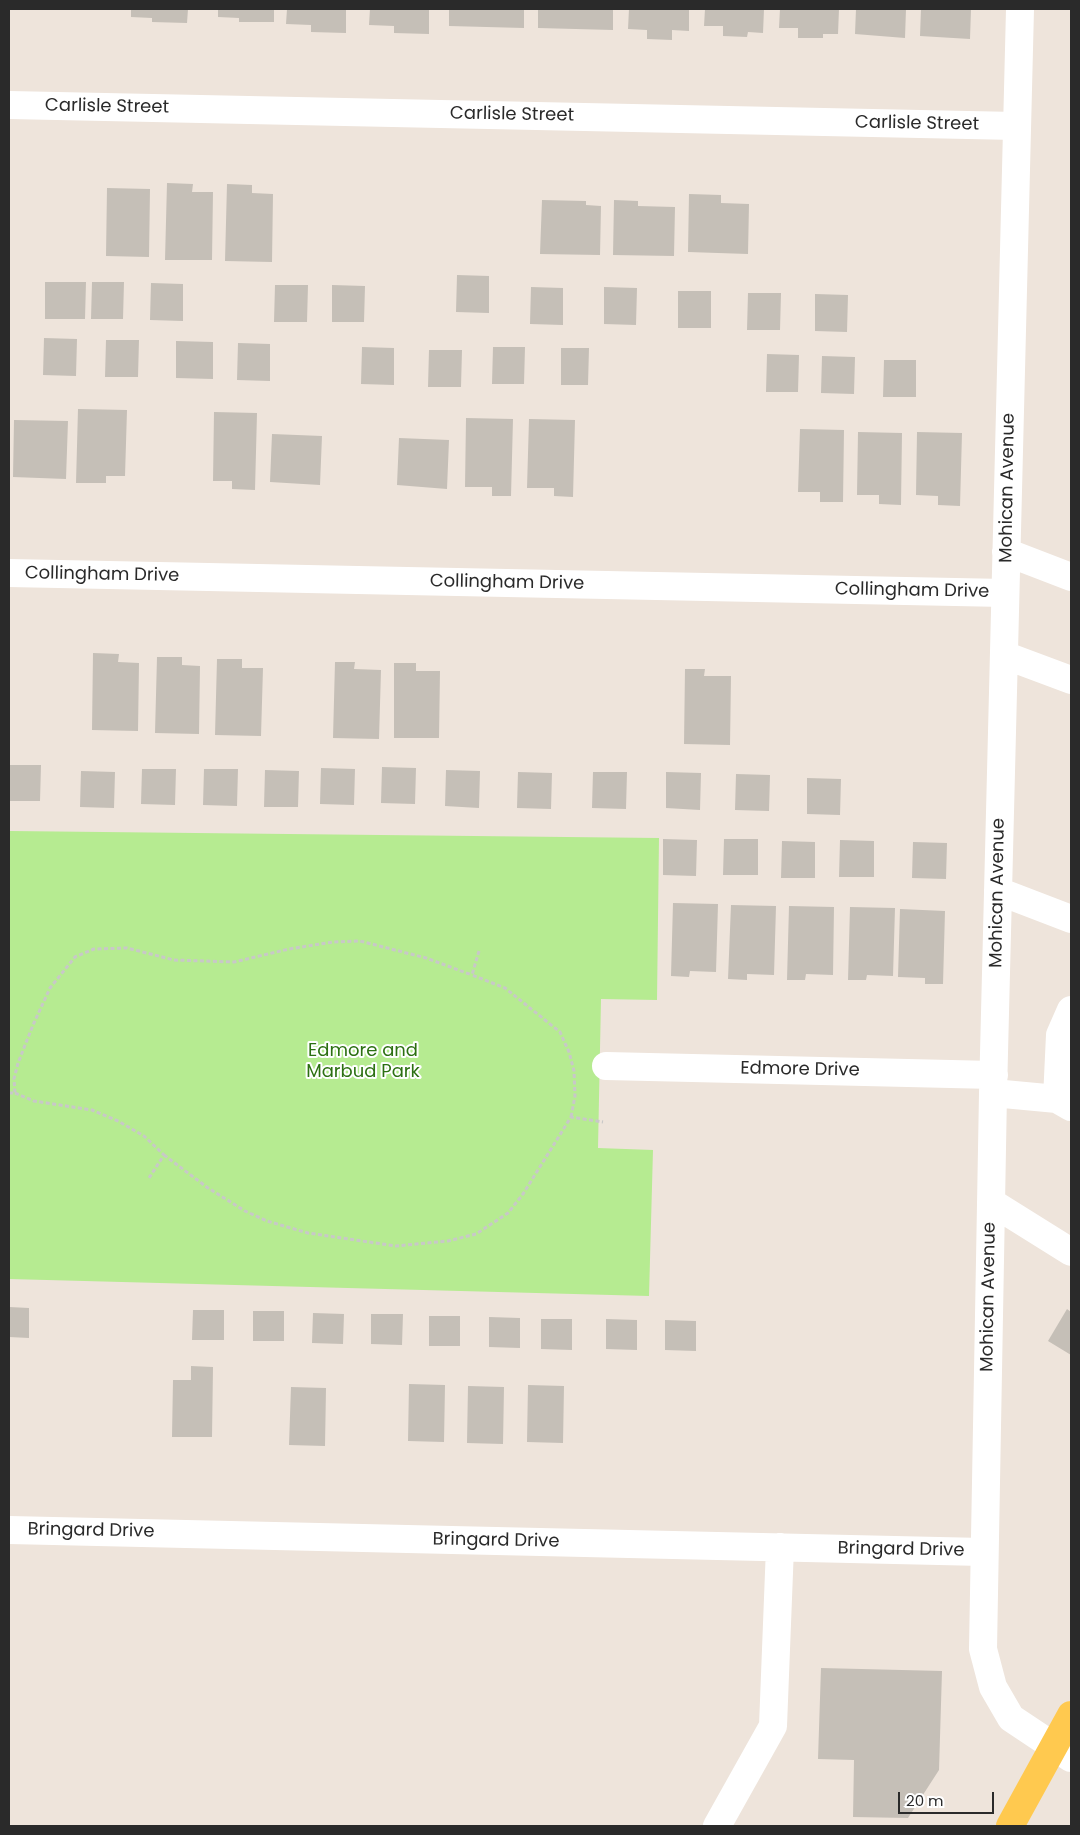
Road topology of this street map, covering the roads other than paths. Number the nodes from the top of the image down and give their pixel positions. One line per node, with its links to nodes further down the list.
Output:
1 (1020, 9): 3 (street, Mohican Avenue)
2 (9, 105): 3 (street, Carlisle Street)
3 (1016, 126): 4 (street, Mohican Avenue)
4 (1006, 552): 6 (street); 7 (street, Mohican Avenue)
5 (9, 573): 7 (street, Collingham Drive)
6 (1071, 577)
7 (1005, 593): 8 (street, Mohican Avenue)
8 (1004, 655): 9 (street); 10 (street, Mohican Avenue)
9 (1071, 680)
10 (998, 891): 11 (street); 14 (street, Mohican Avenue)
11 (1071, 919)
12 (1071, 1010): 15 (street)
13 (606, 1066): 14 (street, Edmore Drive)
14 (993, 1084): 15 (street, Edmore Drive); 16 (street, Mohican Avenue)
15 (1064, 1103)
16 (991, 1202): 17 (street); 20 (street, Mohican Avenue)
17 (1071, 1252)
18 (9, 1530): 19 (street, Bringard Drive)
19 (780, 1547): 20 (street, Bringard Drive); 23 (street)
20 (983, 1552): 22 (street, Mohican Avenue)
21 (1071, 1715): 22 (main road)
22 (1063, 1753): 24 (main road)
23 (718, 1826)
24 (1010, 1826)

